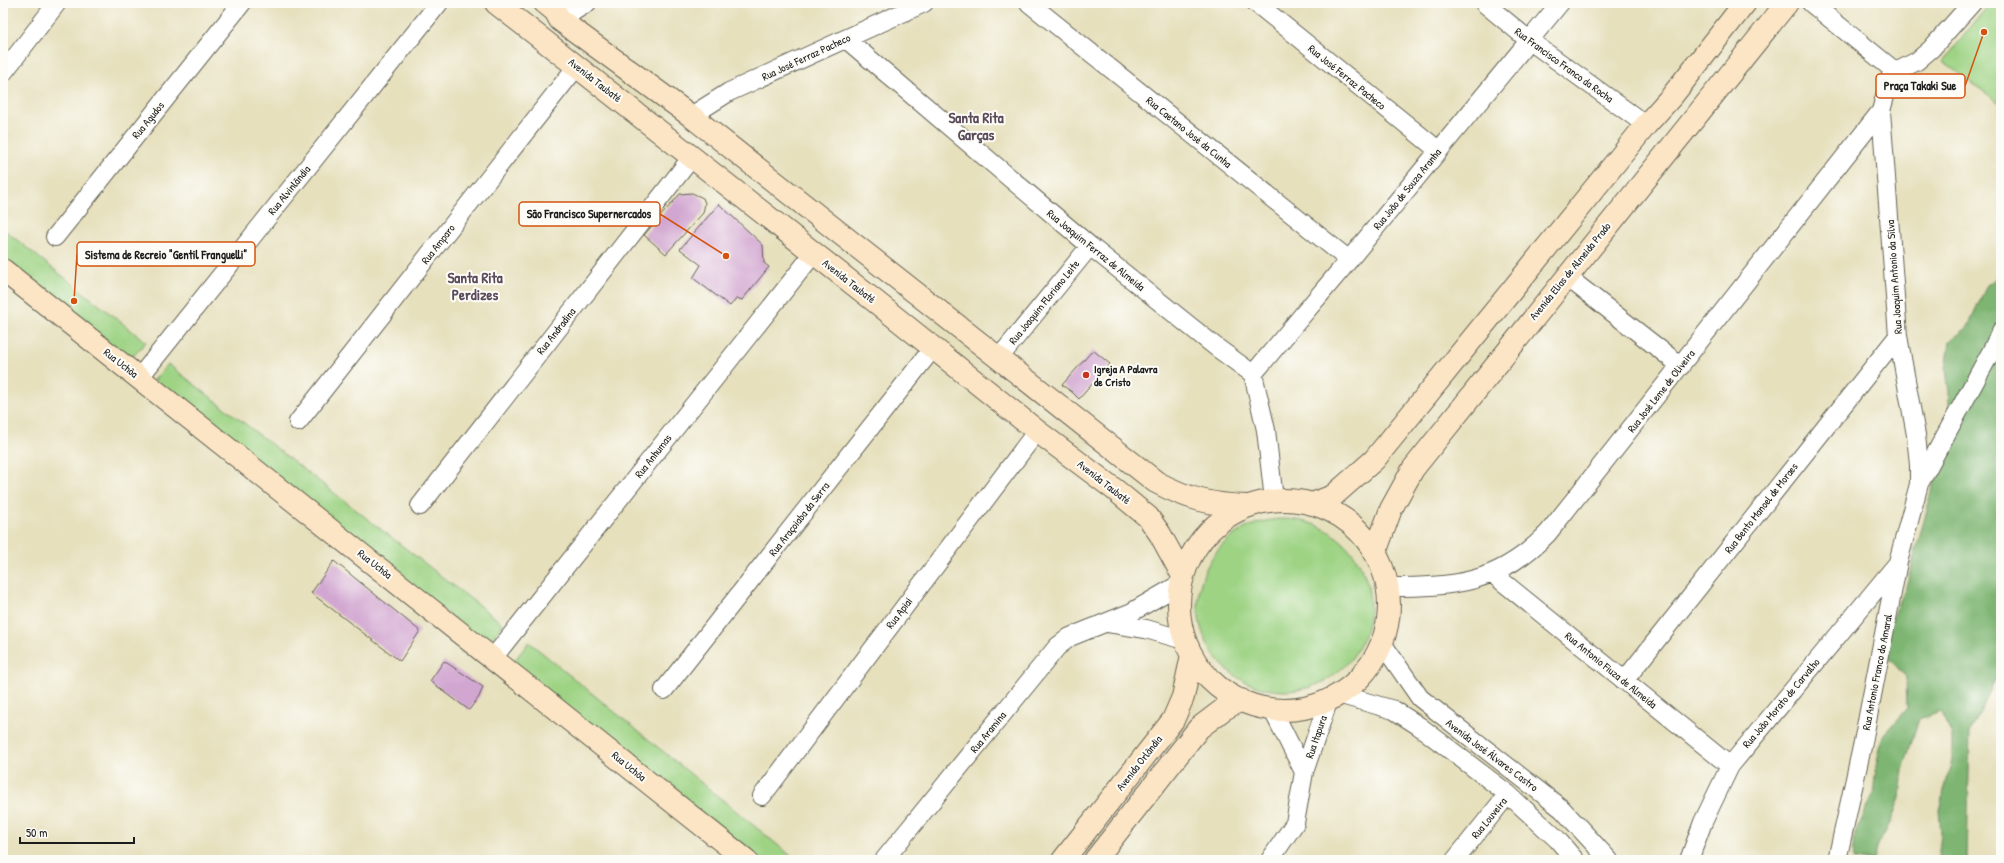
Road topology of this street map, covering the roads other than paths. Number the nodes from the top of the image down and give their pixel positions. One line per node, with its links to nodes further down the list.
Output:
1 (57, 3): 22 (street)
2 (242, 3): 29 (street, Rua Agudos)
3 (439, 3): 43 (street, Rua Alvinlândia)
4 (496, 3): 17 (street, Avenida Taubaté)
5 (545, 3): 16 (street); 17 (street)
6 (587, 3): 16 (street)
7 (924, 3): 18 (street, Rua José Ferraz Pacheco)
8 (1029, 3): 32 (street, Rua Caetano José da Cunha)
9 (1256, 3): 27 (street, Rua José Ferraz Pacheco)
10 (1484, 3): 19 (street, Rua Francisco Franco da Rocha)
11 (1560, 3): 19 (street, Rua João de Souza Aranha)
12 (1745, 3): 26 (street)
13 (1787, 3): 34 (street, Avenida Elias de Almeida Prado)
14 (1811, 3): 23 (street)
15 (1972, 3): 23 (street)
16 (560, 20): 20 (street); 25 (street)
17 (524, 26): 20 (street, Avenida Taubaté)
18 (846, 39): 25 (street, Rua José Ferraz Pacheco); 30 (street, Rua Joaquim Ferraz de Almeida)
19 (1530, 41): 26 (street, Rua Francisco Franco da Rocha); 27 (street, Rua João de Souza Aranha)
20 (545, 42): 21 (street, Avenida Taubaté)
21 (577, 66): 28 (street, Avenida Taubaté); 44 (street, Rua Amparo)
22 (3, 72)
23 (1896, 72): 24 (street, Rua Joaquim Antonio da Silva)
24 (1881, 111): 38 (street, Rua Joaquim Antonio da Silva); 41 (street, Rua José Leme de Oliveira)
25 (691, 116): 35 (street)
26 (1646, 125): 48 (street)
27 (1438, 150): 32 (street, Rua João de Souza Aranha)
28 (692, 157): 31 (street, Avenida Taubaté); 49 (street, Rua Andradina)
29 (55, 237)
30 (1090, 246): 40 (street, Rua Joaquim Floriano Leite); 42 (street, Rua Joaquim Ferraz de Almeida)
31 (814, 253): 36 (street, Avenida Taubaté); 59 (street, Rua Anhumas)
32 (1350, 260): 42 (street, Rua João de Souza Aranha)
33 (3, 270): 43 (street, Rua Uchôa)
34 (1566, 276): 41 (street); 51 (street, Avenida Elias de Almeida Prado)
35 (897, 277): 36 (street); 40 (street)
36 (876, 302): 39 (street, Avenida Taubaté)
37 (2001, 331): 46 (street)
38 (1898, 336): 46 (street, Rua Joaquim Antonio da Silva); 60 (street, Rua Bento Manoel de Moraes)
39 (933, 348): 45 (street, Avenida Taubaté); 61 (street, Rua Araçoiaba da Serra)
40 (999, 358): 50 (street)
41 (1681, 366): 53 (street, Rua José Leme de Oliveira)
42 (1253, 374): 47 (street)
43 (139, 378): 59 (street, Rua Uchôa)
44 (298, 422)
45 (1037, 431): 54 (street, Avenida Taubaté); 68 (street, Rua Apiaí)
46 (1919, 484): 52 (street, Rua Antonio Franco do Amaral)
47 (1274, 500): 48 (street); 50 (street)
48 (1312, 504): 51 (street)
49 (420, 506)
50 (1247, 506): 54 (street)
51 (1375, 553): 55 (street)
52 (1898, 562): 65 (street, Rua João Morato de Carvalho); 78 (street, Rua Antonio Franco do Amaral)
53 (1493, 574): 55 (street, Rua José Leme de Oliveira); 60 (street, Rua Antonio Fiuza de Almeida)
54 (1181, 580): 56 (street, Rua Aramina); 58 (street)
55 (1388, 587): 57 (street)
56 (1107, 623): 58 (street, Rua Aramina); 70 (street, Rua Aramina)
57 (1382, 643): 62 (street); 76 (street, Avenida José Álvares Castro)
58 (1188, 648): 63 (street); 71 (street, Avenida Orlândia)
59 (493, 658): 69 (street, Rua Uchôa)
60 (1624, 681): 65 (street, Rua Antonio Fiuza de Almeida)
61 (664, 690)
62 (1333, 698): 64 (street); 66 (street, Rua Itapura); 67 (street, Avenida José Álvares Castro)
63 (1241, 700): 64 (street); 72 (street)
64 (1272, 709): 66 (street, Rua Itapura)
65 (1730, 766): 77 (street, Rua João Morato de Carvalho)
66 (1304, 772): 73 (street, Rua Itapura)
67 (1508, 794): 74 (street, Rua Louveira); 75 (street, Avenida José Álvares Castro)
68 (762, 796)
69 (746, 860)
70 (884, 860)
71 (1063, 860)
72 (1095, 860)
73 (1270, 860)
74 (1455, 860)
75 (1575, 860)
76 (1609, 860)
77 (1689, 860)
78 (1837, 860)

